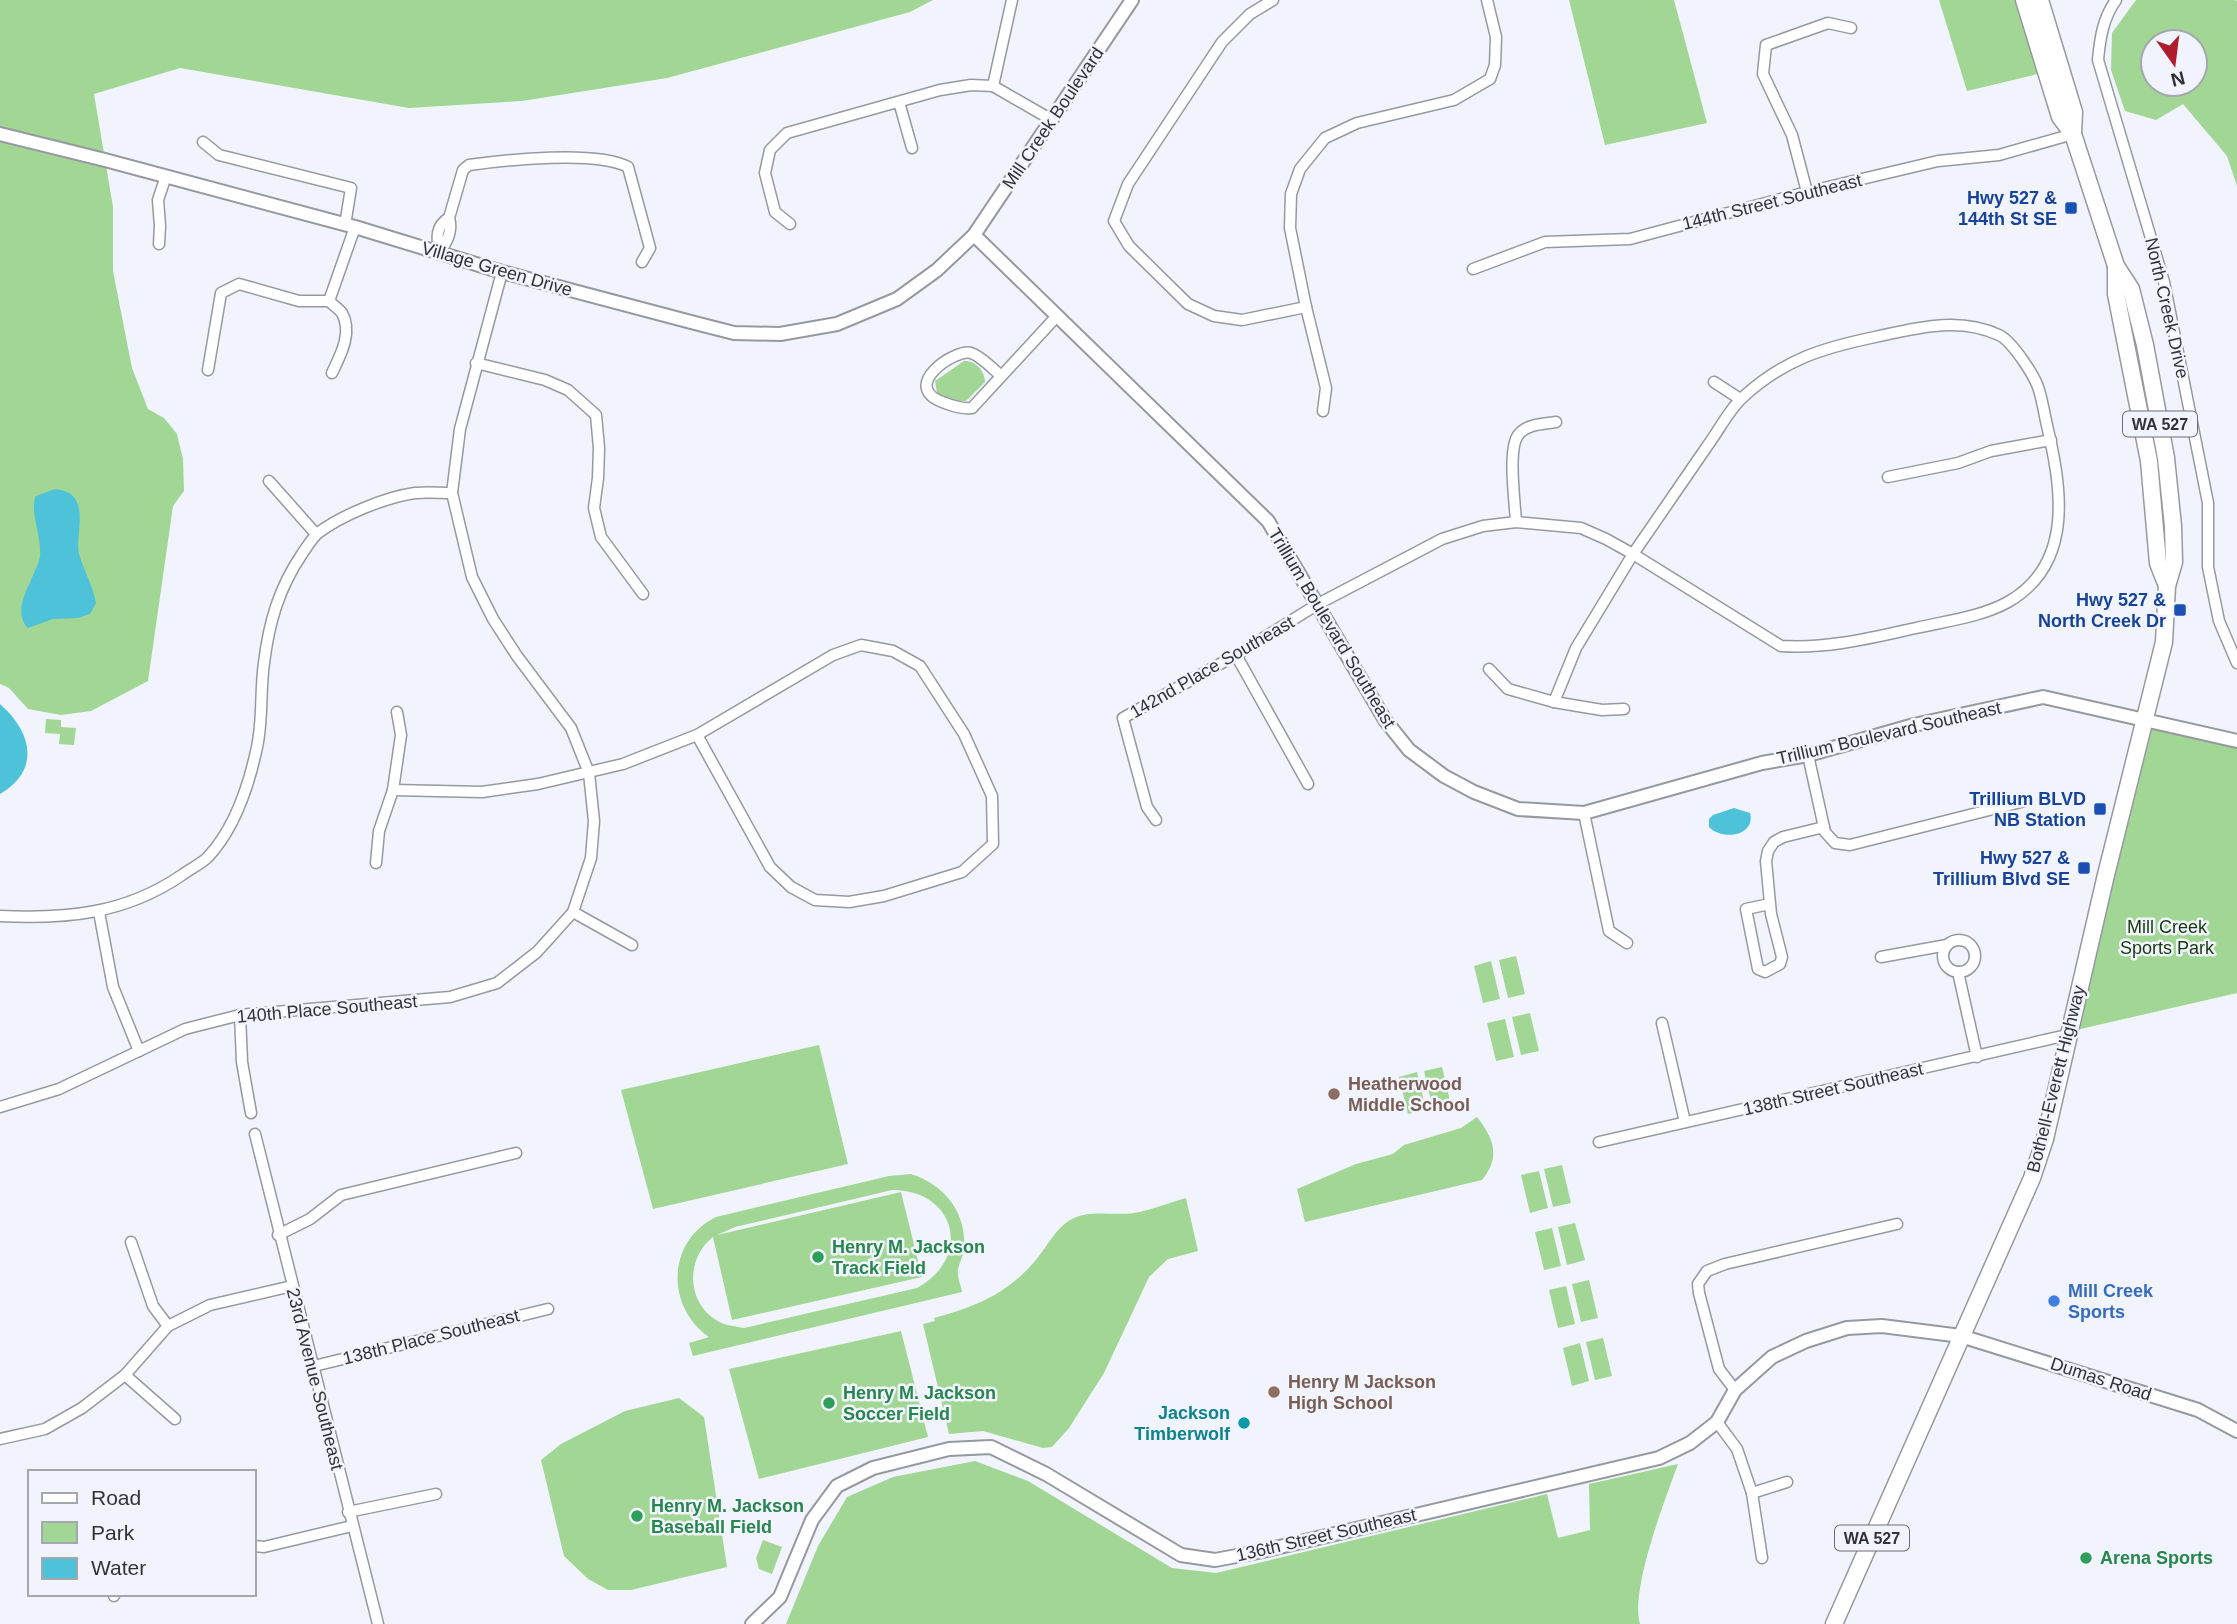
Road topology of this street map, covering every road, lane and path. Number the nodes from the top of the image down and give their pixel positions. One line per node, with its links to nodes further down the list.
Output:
1 (1012, 0): 9 (street)
2 (1132, 0): 11 (street, Mill Creek Boulevard)
3 (1273, 0): 27 (street)
4 (1487, 0): 27 (street)
5 (2024, 0): 13 (main road, Bothell-Everett Highway / WA 527)
6 (2040, 0): 13 (main road, Bothell-Everett Highway / WA 527)
7 (2116, 0): 47 (street, North Creek Drive)
8 (1851, 28): 17 (street)
9 (993, 86): 10 (street); 11 (street)
10 (899, 103): 15 (street); 18 (street)
11 (1052, 120): 20 (street, Mill Creek Boulevard)
12 (0, 134): 16 (street, Village Green Drive)
13 (2073, 134): 17 (street, 144th Street Southeast); 52 (main road, Bothell-Everett Highway / WA 527)
14 (203, 142): 19 (street)
15 (912, 148)
16 (166, 176): 19 (street, Village Green Drive); 21 (street)
17 (1807, 192): 24 (street, 144th Street Southeast)
18 (790, 224)
19 (350, 226): 22 (street, Village Green Drive); 26 (street)
20 (974, 235): 25 (street, Village Green Drive); 28 (street, Trillium Boulevard Southeast)
21 (159, 244)
22 (439, 253): 23 (street); 25 (street, Village Green Drive)
23 (642, 262)
24 (1473, 269)
25 (502, 272): 29 (street)
26 (329, 301): 30 (street); 31 (street)
27 (1306, 307): 35 (street)
28 (1056, 317): 32 (street); 45 (street, Trillium Boulevard Southeast)
29 (476, 363): 40 (street); 44 (street)
30 (208, 370)
31 (332, 373)
32 (1001, 376): 32 (street)
33 (1714, 382): 34 (street)
34 (1741, 399): 37 (street); 43 (street)
35 (1323, 411)
36 (1556, 422): 41 (street)
37 (2051, 440): 38 (street); 43 (street, 142nd Place Southeast)
38 (1888, 477)
39 (269, 481): 42 (street)
40 (453, 493): 42 (street); 56 (street)
41 (1516, 522): 43 (street, 142nd Place Southeast); 45 (street, 142nd Place Southeast)
42 (316, 534): 65 (street)
43 (1633, 554): 49 (street)
44 (643, 594)
45 (1318, 604): 46 (street, 142nd Place Southeast); 60 (street, Trillium Boulevard Southeast)
46 (1236, 655): 57 (street); 61 (street, 142nd Place Southeast)
47 (2237, 663)
48 (1489, 669): 49 (street)
49 (1554, 702): 50 (street)
50 (1624, 709)
51 (397, 712): 58 (street)
52 (2144, 720): 54 (street); 55 (street, Trillium Boulevard Southeast); 75 (main road, Bothell-Everett Highway / WA 527)
53 (697, 735): 53 (street); 56 (street)
54 (2237, 741)
55 (1808, 755): 60 (street, Trillium Boulevard Southeast); 62 (street)
56 (589, 773): 58 (street); 66 (street)
57 (1308, 784)
58 (393, 790): 63 (street)
59 (2025, 800): 62 (street)
60 (1584, 813): 68 (street)
61 (1156, 820)
62 (1824, 827): 64 (street)
63 (376, 863)
64 (1770, 904): 64 (street)
65 (99, 912): 67 (street); 76 (street)
66 (573, 912): 69 (street); 73 (street, 140th Place Southeast)
67 (0, 916)
68 (1627, 943)
69 (632, 944)
70 (1947, 946): 71 (street); 72 (street); 72 (street)
71 (1881, 957)
72 (1958, 972): 77 (street)
73 (240, 1015): 76 (street, 140th Place Southeast); 79 (street)
74 (1662, 1023): 80 (street)
75 (2067, 1035): 77 (street, 138th Street Southeast); 90 (main road, Bothell-Everett Highway / WA 527)
76 (139, 1051): 78 (street, 140th Place Southeast)
77 (1977, 1057): 80 (street, 138th Street Southeast)
78 (0, 1107)
79 (251, 1113)
80 (1685, 1122): 82 (street, 138th Street Southeast)
81 (255, 1134): 85 (street, 23rd Avenue Southeast)
82 (1599, 1142)
83 (516, 1153): 85 (street)
84 (1897, 1224): 93 (street)
85 (278, 1235): 87 (street, 23rd Avenue Southeast)
86 (131, 1242): 89 (street)
87 (292, 1286): 89 (street); 91 (street, 23rd Avenue Southeast)
88 (548, 1309): 91 (street, 138th Place Southeast)
89 (168, 1326): 92 (street)
90 (1961, 1336): 93 (street, 136th Street Southeast); 96 (street, Dumas Road); 107 (main road, Bothell-Everett Highway / WA 527)
91 (314, 1366): 101 (street, 23rd Avenue Southeast)
92 (125, 1375): 94 (street); 97 (street)
93 (1735, 1390): 95 (street, 136th Street Southeast)
94 (174, 1419)
95 (1717, 1422): 99 (street); 106 (street, 136th Street Southeast)
96 (2237, 1431)
97 (0, 1439)
98 (1787, 1482): 99 (street)
99 (1752, 1493): 104 (street)
100 (436, 1494): 101 (street)
101 (348, 1512): 102 (street, 23rd Avenue Southeast)
102 (352, 1526): 103 (street); 105 (street, 23rd Avenue Southeast)
103 (256, 1546)
104 (1762, 1558)
105 (378, 1624)
106 (752, 1624)
107 (1834, 1624)

